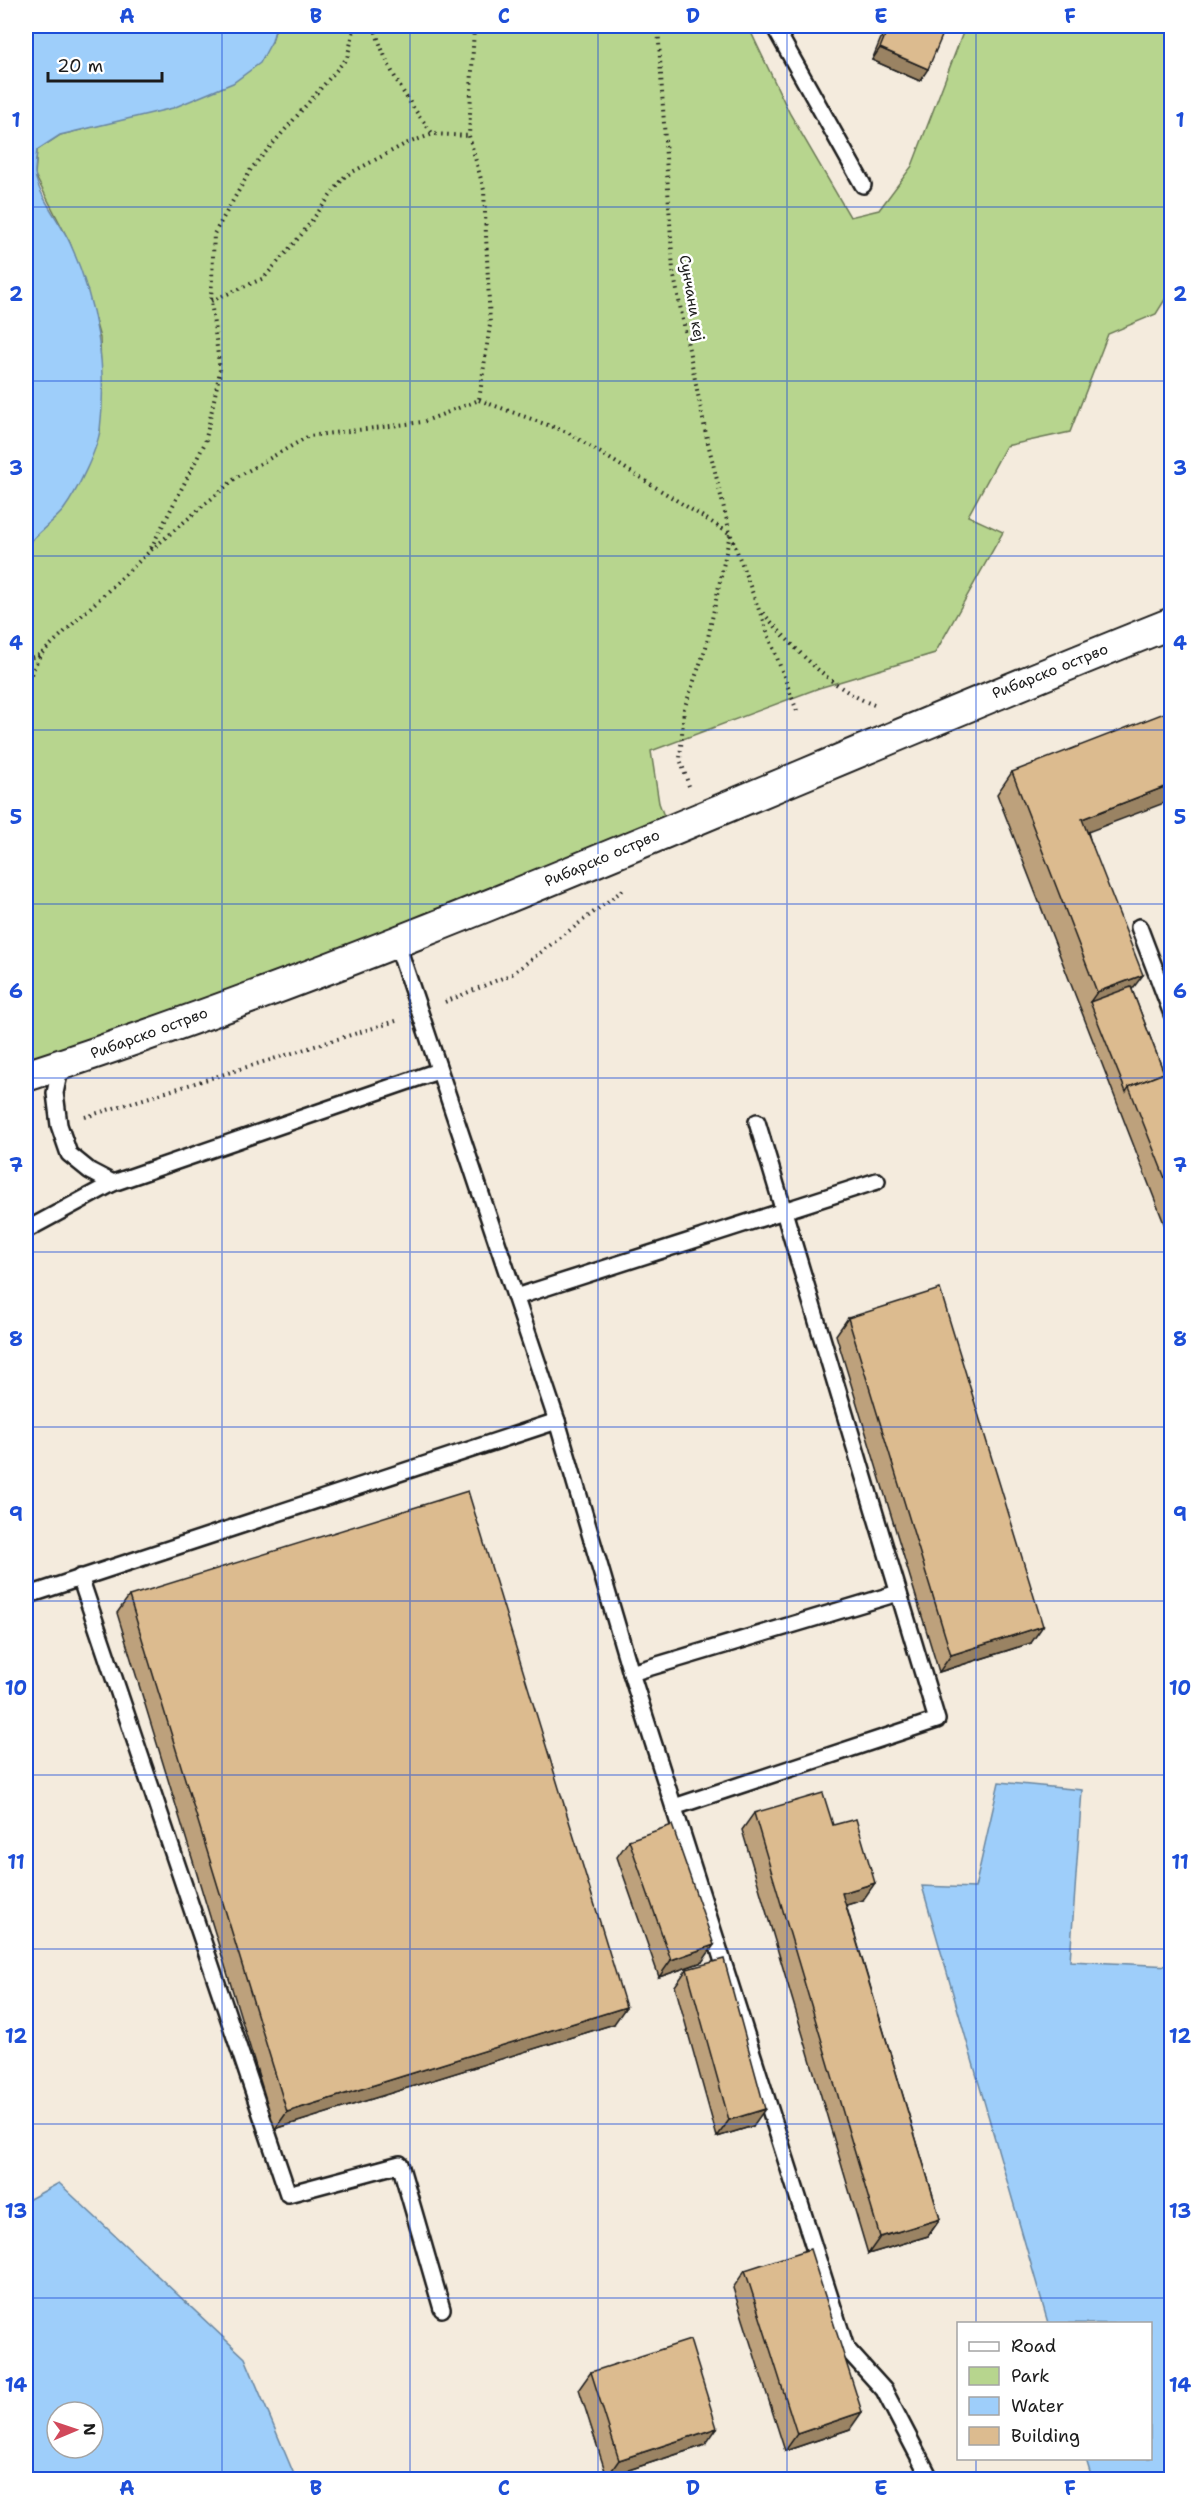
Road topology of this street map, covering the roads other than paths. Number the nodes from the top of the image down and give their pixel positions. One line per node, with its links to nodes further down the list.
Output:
1 (774, 26): 2 (lane)
2 (863, 185)
3 (1172, 623): 5 (street, Рибарско острво)
4 (1139, 927): 6 (lane)
5 (397, 944): 7 (street, Рибарско острво); 8 (lane)
6 (1172, 1014)
7 (61, 1065): 9 (street, Рибарско острво); 12 (lane)
8 (438, 1071): 12 (lane); 15 (lane)
9 (26, 1076)
10 (757, 1122): 13 (lane)
11 (877, 1181): 13 (lane)
12 (113, 1183): 14 (lane)
13 (782, 1210): 15 (lane); 18 (lane)
14 (26, 1230)
15 (516, 1297): 16 (lane)
16 (557, 1422): 17 (lane); 20 (lane)
17 (80, 1577): 19 (lane); 22 (lane)
18 (898, 1593): 20 (lane); 21 (lane)
19 (26, 1596)
20 (631, 1673): 21 (lane)
21 (674, 1807): 23 (lane)
22 (442, 2309)
23 (931, 2480)

